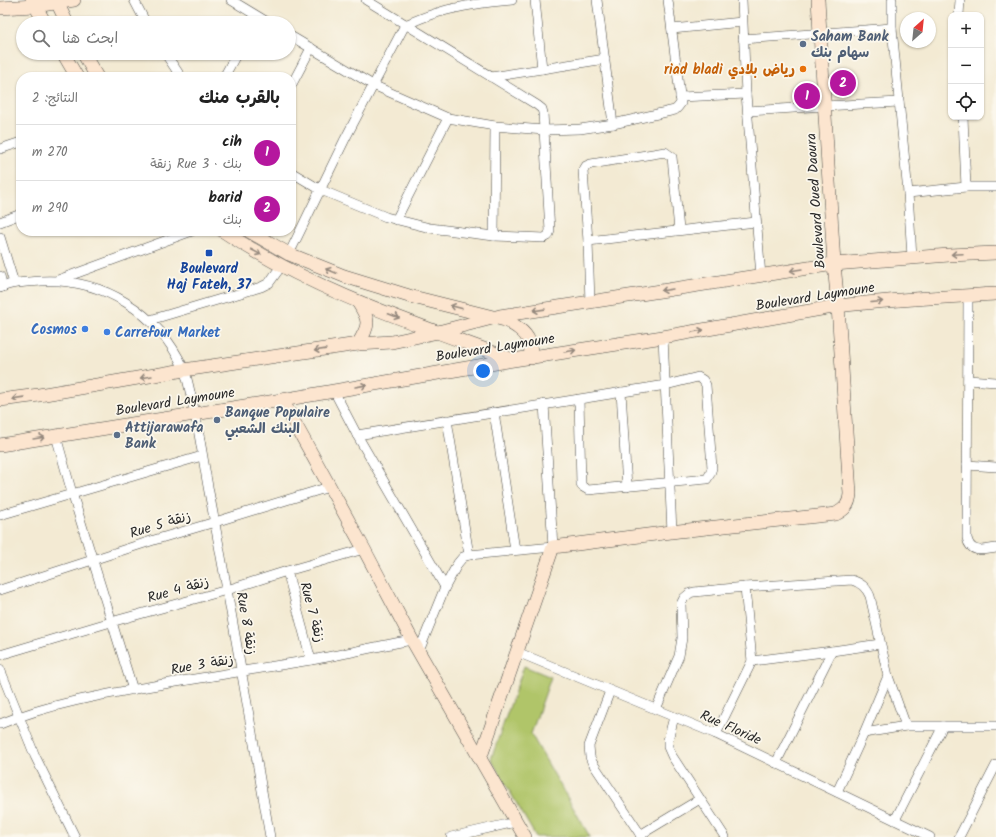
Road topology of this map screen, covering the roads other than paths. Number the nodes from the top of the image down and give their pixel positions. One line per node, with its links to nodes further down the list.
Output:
1 (74, 0): 13 (street)
2 (134, 0): 19 (street)
3 (231, 0): 20 (street)
4 (366, 0): 22 (street)
5 (512, 0): 22 (street)
6 (535, 0): 34 (street)
7 (597, 0): 29 (street)
8 (668, 0): 24 (street)
9 (742, 0): 21 (street)
10 (818, 0): 25 (street, Boulevard Oued Daoura)
11 (892, 0): 23 (street)
12 (960, 0): 16 (street)
13 (56, 1): 14 (street); 18 (street)
14 (34, 3): 15 (street); 17 (street)
15 (0, 8)
16 (959, 12)
17 (41, 16)
18 (64, 16)
19 (142, 16)
20 (251, 16)
21 (742, 22): 24 (street); 27 (street)
22 (405, 25): 40 (street); 41 (street)
23 (892, 28): 25 (street); 44 (street)
24 (672, 29): 43 (street)
25 (820, 34): 27 (street); 45 (street, Boulevard Oued Daoura)
26 (296, 39): 28 (street)
27 (743, 39): 42 (street)
28 (311, 48): 39 (street); 41 (street)
29 (605, 59): 34 (street); 49 (street)
30 (67, 60): 35 (street)
31 (87, 60): 36 (street)
32 (170, 60): 37 (street)
33 (233, 60): 38 (street)
34 (542, 69): 40 (street)
35 (74, 72)
36 (94, 72)
37 (178, 72)
38 (227, 72)
39 (296, 76)
40 (491, 77): 51 (street)
41 (373, 84): 47 (street); 57 (street)
42 (746, 94): 43 (street); 46 (street)
43 (680, 97): 49 (street)
44 (899, 102): 45 (street); 58 (street)
45 (824, 106): 46 (street); 73 (street, Boulevard Oued Daoura)
46 (748, 111): 62 (street)
47 (448, 118): 50 (street); 60 (street)
48 (963, 120): 55 (street)
49 (613, 124): 51 (street)
50 (495, 126): 51 (street); 67 (street)
51 (544, 130): 67 (street)
52 (16, 144): 53 (street)
53 (0, 149)
54 (296, 175): 57 (street)
55 (966, 187): 56 (street); 58 (street)
56 (996, 187)
57 (321, 190): 60 (street); 71 (street)
58 (908, 193): 72 (street)
59 (16, 216): 61 (street)
60 (396, 220): 67 (street)
61 (0, 222)
62 (756, 222): 63 (street); 76 (street)
63 (679, 230): 69 (street); 69 (street)
64 (178, 236): 77 (street)
65 (231, 236): 74 (street, one-way to 74)
66 (258, 236): 71 (street)
67 (494, 236)
68 (0, 237): 78 (street)
69 (588, 241): 83 (street)
70 (996, 253): 72 (street, Boulevard Laymoune, one-way to 72)
71 (289, 254): 85 (street, one-way to 71)
72 (912, 258): 73 (street, Boulevard Laymoune)
73 (834, 264): 76 (street, Boulevard Laymoune, one-way to 76); 84 (street, Boulevard Oued Daoura)
74 (282, 265): 82 (street); 86 (street)
75 (0, 276): 79 (street)
76 (761, 276): 83 (street, Boulevard Laymoune, one-way to 83)
77 (57, 280): 78 (street); 86 (street, Rue 8 زنقة)
78 (14, 283): 79 (street)
79 (2, 287)
80 (996, 294): 81 (street, Boulevard Laymoune)
81 (968, 295): 84 (street, Boulevard Laymoune, one-way to 81); 93 (street)
82 (358, 302): 87 (street, one-way to 87); 89 (street)
83 (590, 303): 85 (street, Boulevard Laymoune, one-way to 85)
84 (838, 306): 88 (street, Boulevard Laymoune, one-way to 84); 117 (street, Boulevard Oued Daoura)
85 (494, 317): 87 (street, Boulevard Laymoune); 90 (street)
86 (150, 320): 92 (street, Rue 8 زنقة)
87 (438, 332): 89 (street, Boulevard Laymoune); 91 (street)
88 (663, 337): 90 (street, Boulevard Laymoune, one-way to 88); 95 (street)
89 (358, 344): 92 (street, Boulevard Laymoune, one-way to 92)
90 (531, 358): 91 (street, Boulevard Laymoune)
91 (513, 360): 96 (street, Boulevard Laymoune, one-way to 91)
92 (184, 370): 99 (street, Boulevard Laymoune, one-way to 99); 103 (street, Rue 8 زنقة)
93 (968, 380): 94 (street); 109 (street)
94 (996, 382)
95 (666, 384): 97 (street); 111 (street); 111 (street)
96 (334, 391): 100 (street, Boulevard Laymoune); 105 (street)
97 (621, 392): 98 (street); 112 (street)
98 (579, 399): 101 (street); 112 (street)
99 (0, 400)
100 (282, 400): 103 (street, Boulevard Laymoune); 113 (street)
101 (544, 404): 102 (street); 118 (street)
102 (494, 412): 104 (street); 121 (street)
103 (196, 414): 106 (street, Boulevard Laymoune); 108 (street, Rue 8 زنقة)
104 (447, 420): 105 (street); 122 (street)
105 (357, 435): 125 (street)
106 (56, 436): 107 (street, Boulevard Laymoune, one-way to 106); 114 (street)
107 (0, 445)
108 (202, 456): 114 (street); 116 (street, Rue 8 زنقة)
109 (967, 465): 110 (street); 119 (street)
110 (996, 467)
111 (670, 482): 112 (street); 117 (street)
112 (627, 486)
113 (329, 487): 116 (street, Rue 5 زنقة); 120 (street)
114 (72, 493): 115 (street); 123 (street)
115 (0, 514)
116 (215, 522): 123 (street, Rue 5 زنقة); 128 (street, Rue 8 زنقة)
117 (672, 532): 118 (street)
118 (553, 547): 121 (street); 134 (street)
119 (996, 548)
120 (364, 549): 124 (street, Rue 4 زنقة); 130 (street)
121 (514, 550): 122 (street)
122 (469, 555): 125 (street)
123 (93, 560): 127 (street, Rue 5 زنقة); 129 (street)
124 (287, 571): 128 (street, Rue 4 زنقة); 136 (street, Rue 7 زنقة)
125 (445, 587): 132 (street)
126 (745, 587): 131 (street); 137 (street); 143 (street)
127 (0, 590)
128 (227, 590): 129 (street, Rue 4 زنقة); 139 (street, Rue 8 زنقة)
129 (111, 622): 135 (street, Rue 4 زنقة); 141 (street)
130 (412, 640): 132 (street); 136 (street, Rue 3 زنقة)
131 (880, 644): 133 (street); 140 (street)
132 (419, 651): 152 (street)
133 (832, 651): 137 (street); 153 (street)
134 (517, 652): 142 (street, Rue Floride); 152 (street)
135 (0, 656)
136 (311, 660): 139 (street, Rue 3 زنقة)
137 (752, 661): 151 (street)
138 (0, 669): 144 (street)
139 (241, 671): 141 (street, Rue 3 زنقة); 162 (street, Rue 8 زنقة)
140 (888, 676): 147 (street); 150 (street)
141 (133, 690): 144 (street, Rue 3 زنقة)
142 (610, 691): 143 (street, Rue Floride); 160 (street)
143 (656, 709): 145 (street, Rue Floride)
144 (18, 716): 146 (street, Rue 3 زنقة); 161 (street)
145 (674, 717): 151 (street, Rue Floride); 156 (street)
146 (0, 724)
147 (906, 726): 148 (street); 150 (street)
148 (943, 726): 149 (street); 157 (street)
149 (996, 726)
150 (864, 733): 155 (street)
151 (716, 734): 153 (street, Rue Floride)
152 (480, 759): 158 (street)
153 (776, 763): 155 (street, Rue Floride)
154 (996, 765): 167 (street)
155 (837, 792): 157 (street, Rue Floride)
156 (700, 799): 160 (street); 165 (street)
157 (895, 820): 159 (street, Rue Floride)
158 (516, 822): 163 (street); 164 (street)
159 (915, 834): 166 (street, Rue Floride)
160 (641, 836)
161 (75, 837)
162 (270, 837)
163 (451, 837)
164 (525, 837)
165 (725, 837)
166 (930, 837)
167 (959, 837)

